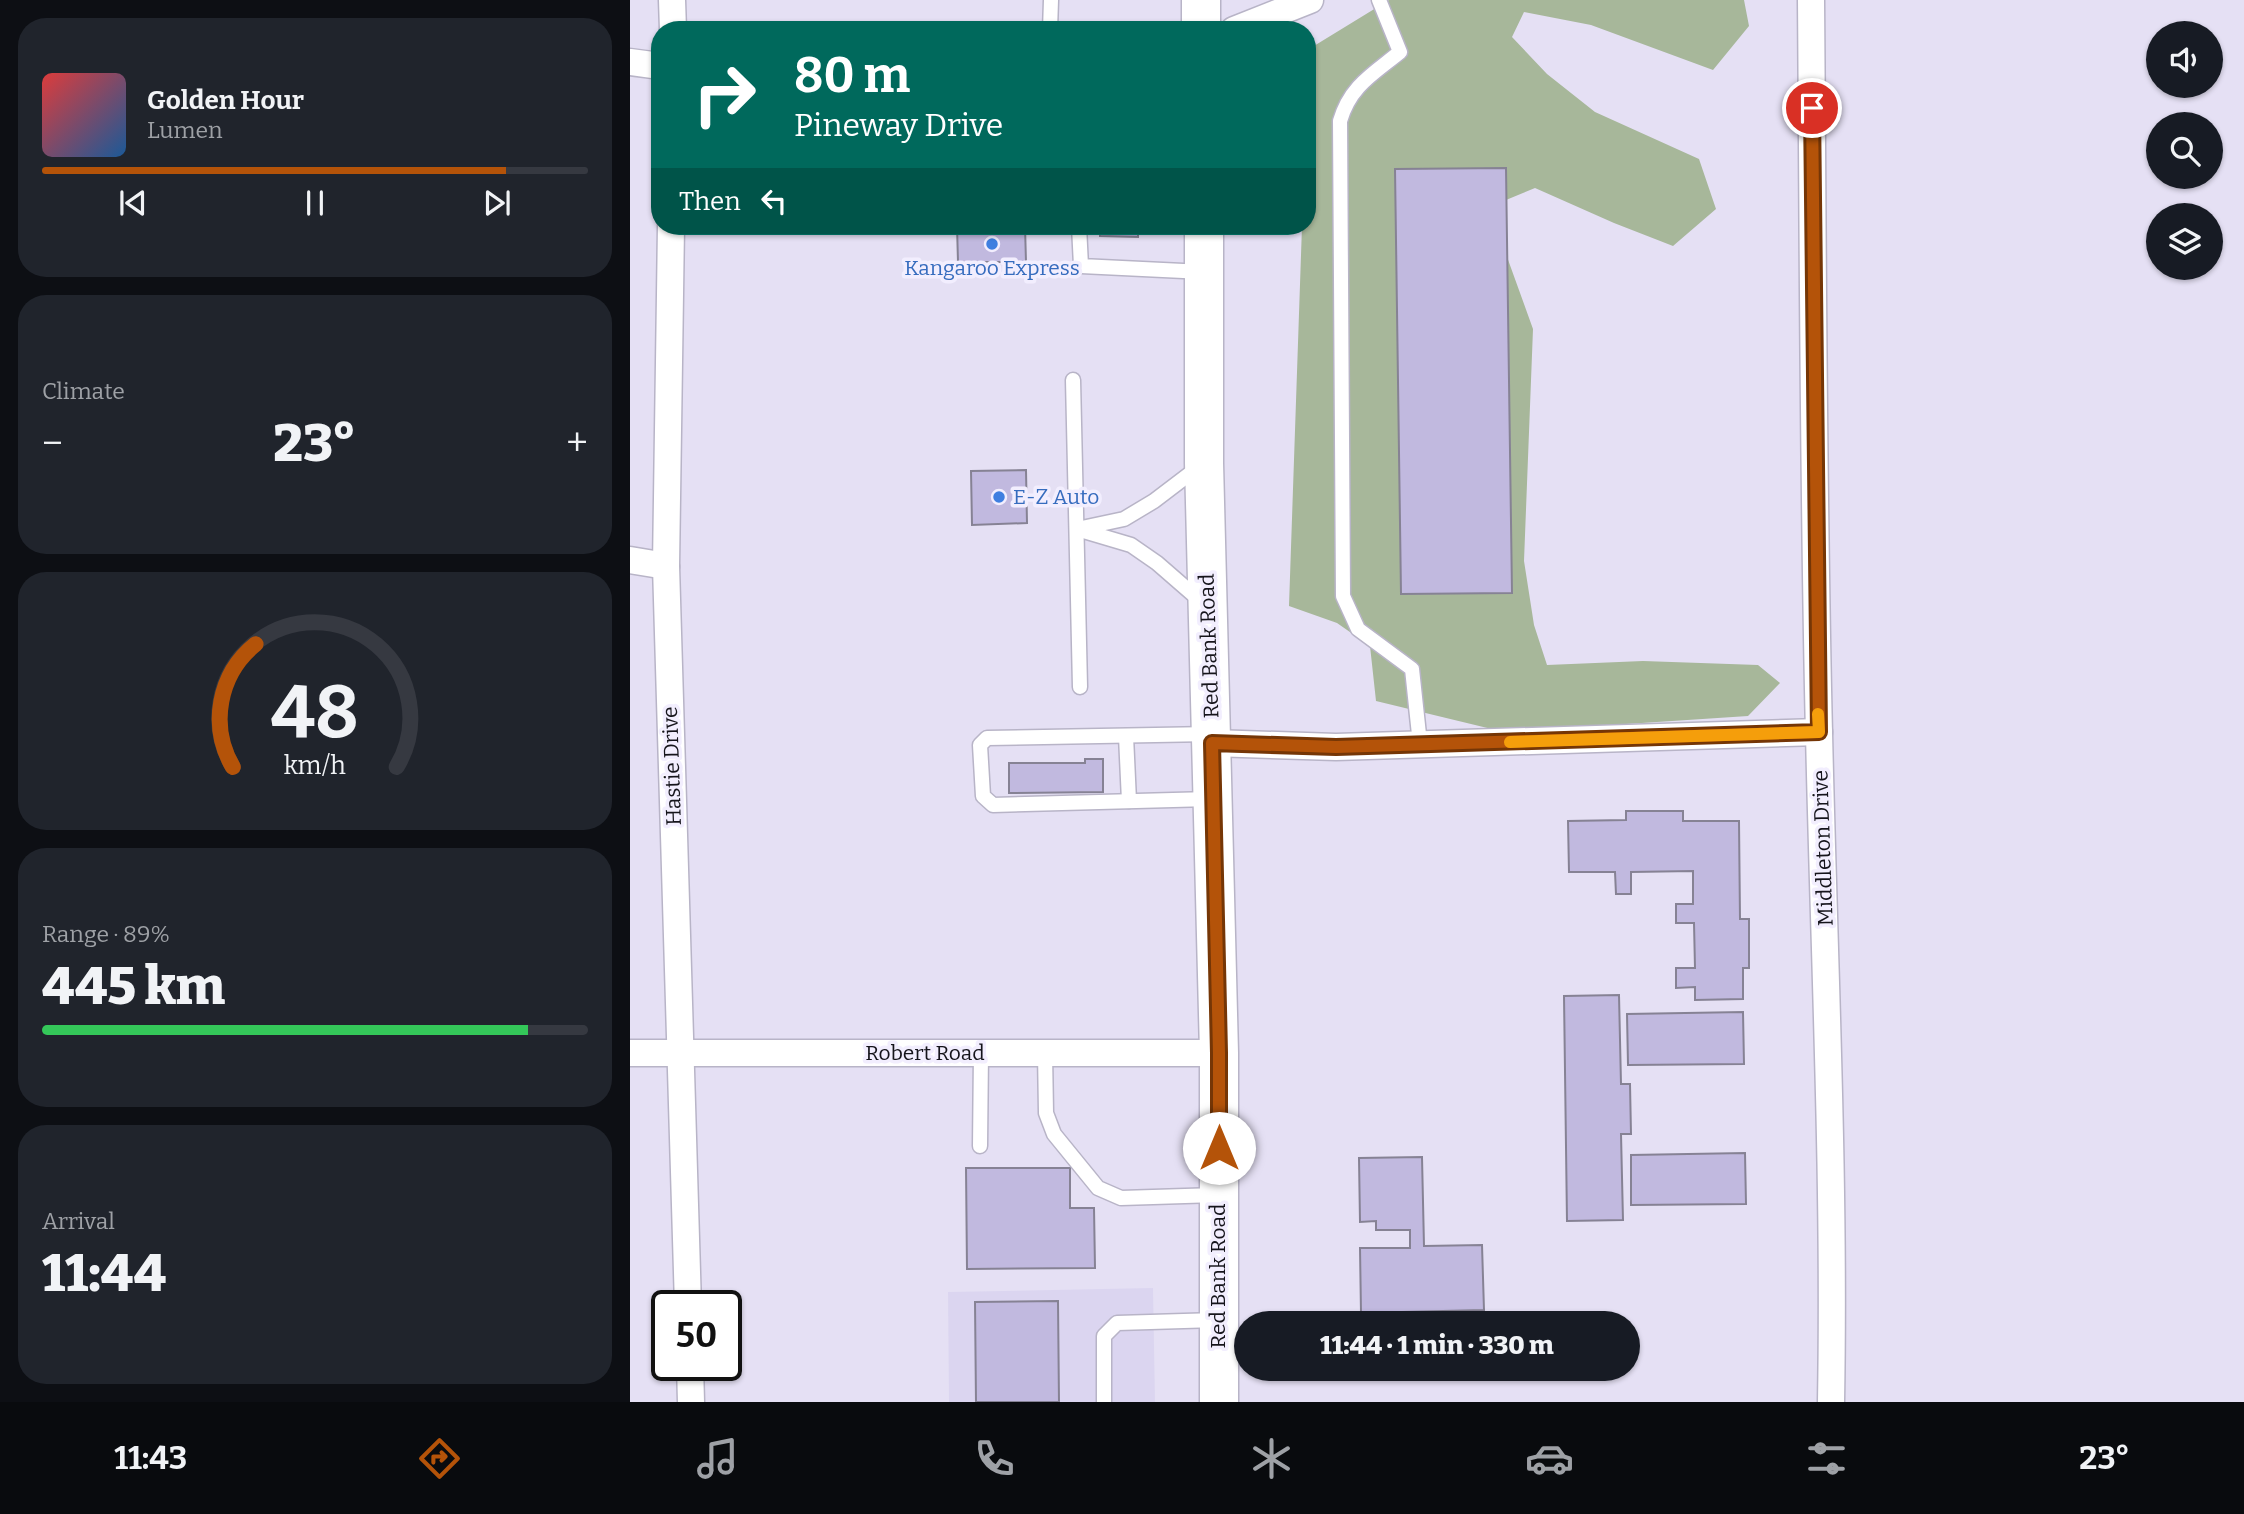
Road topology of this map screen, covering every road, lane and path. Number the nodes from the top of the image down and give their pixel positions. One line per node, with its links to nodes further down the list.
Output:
1 (672, 0): 7 (street)
2 (1051, 0): 8 (lane)
3 (1201, 0): 9 (main road)
4 (1310, 0): 10 (street)
5 (1378, 0): 27 (lane)
6 (1811, 0): 24 (street, Middleton Drive)
7 (673, 21)
8 (1050, 21)
9 (1200, 21)
10 (1257, 21)
11 (630, 62): 12 (street)
12 (651, 65)
13 (671, 235): 21 (street, Hastie Drive)
14 (1079, 235): 16 (lane)
15 (1204, 235): 16 (main road, Red Bank Road)
16 (1205, 272): 18 (main road, Red Bank Road)
17 (1073, 380): 19 (lane)
18 (1203, 463): 19 (lane); 22 (main road, Red Bank Road)
19 (1077, 529): 22 (lane); 23 (lane)
20 (630, 560): 21 (street)
21 (666, 566): 30 (street, Hastie Drive)
22 (1208, 608): 26 (main road, Red Bank Road)
23 (1080, 687)
24 (1819, 732): 27 (street); 43 (street, Middleton Drive)
25 (1126, 736): 26 (lane); 29 (lane); 29 (lane)
26 (1212, 739): 27 (street); 28 (main road, Red Bank Road)
27 (1420, 744)
28 (1214, 799): 29 (lane); 33 (main road, Red Bank Road)
29 (1129, 801)
30 (681, 1053): 31 (street, Robert Road); 34 (street, Robert Road); 37 (street, Hastie Drive)
31 (981, 1053): 32 (street, Robert Road); 35 (lane)
32 (1045, 1053): 33 (street, Robert Road); 36 (lane)
33 (1219, 1053): 36 (main road, Red Bank Road)
34 (630, 1054)
35 (980, 1146)
36 (1218, 1195): 38 (main road, Red Bank Road)
37 (688, 1290)
38 (1218, 1320): 41 (lane); 42 (main road, Red Bank Road)
39 (690, 1381): 40 (street)
40 (691, 1402)
41 (1104, 1402)
42 (1219, 1402)
43 (1831, 1402)

